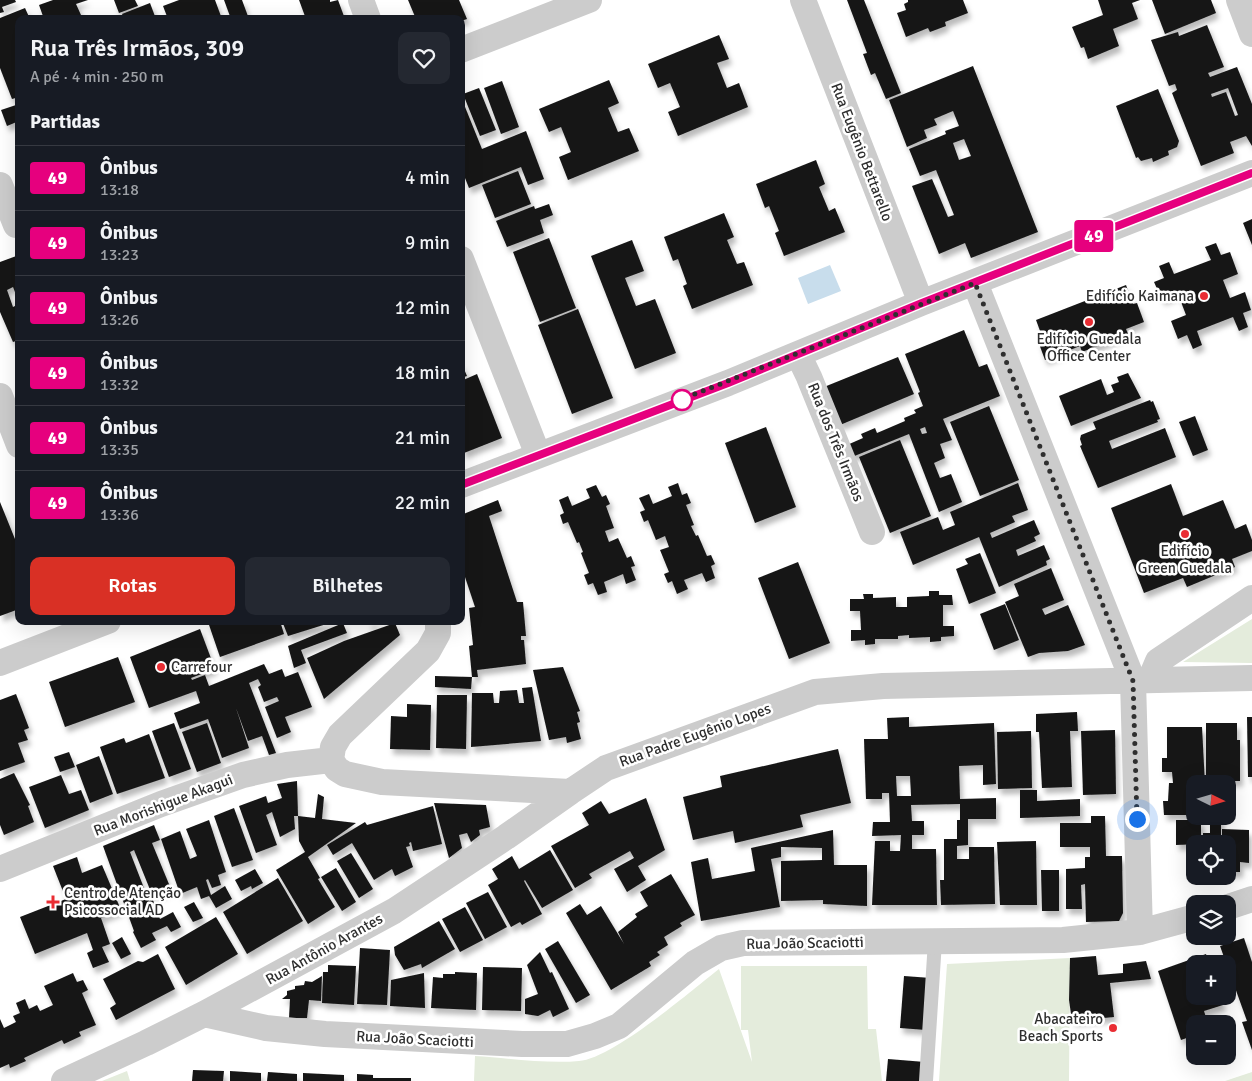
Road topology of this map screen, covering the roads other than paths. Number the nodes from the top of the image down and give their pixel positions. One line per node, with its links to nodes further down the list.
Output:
1 (361, 0): 5 (street)
2 (589, 0): 7 (street)
3 (803, 0): 13 (street, Rua Eugênio Bettarello)
4 (1239, 0): 6 (street)
5 (367, 15)
6 (1252, 34)
7 (465, 48)
8 (1252, 173): 12 (street)
9 (0, 185): 10 (street)
10 (12, 227)
11 (465, 269): 17 (street)
12 (975, 283): 13 (street); 25 (street)
13 (922, 303): 14 (street)
14 (798, 354): 17 (street); 19 (street, Rua dos Três Irmãos)
15 (0, 396): 16 (street)
16 (15, 435)
17 (538, 455): 18 (street)
18 (465, 483)
19 (872, 532)
20 (1252, 598): 25 (street)
21 (92, 625): 23 (street)
22 (438, 625): 26 (street)
23 (0, 663)
24 (1252, 678): 25 (street, Rua Padre Eugênio Lopes)
25 (1142, 681): 27 (street, Rua Padre Eugênio Lopes); 32 (street)
26 (331, 760): 27 (street); 28 (street, Rua Morishigue Akagui)
27 (570, 792): 34 (street, Rua Antônio Arantes)
28 (0, 869)
29 (1252, 899): 30 (street)
30 (1236, 904)
31 (1186, 919): 32 (street, Rua João Scaciotti)
32 (1140, 932): 33 (street, Rua João Scaciotti)
33 (935, 941): 34 (street, Rua João Scaciotti); 36 (lane)
34 (204, 1014): 35 (street, Rua Antônio Arantes)
35 (64, 1081)
36 (926, 1081)

